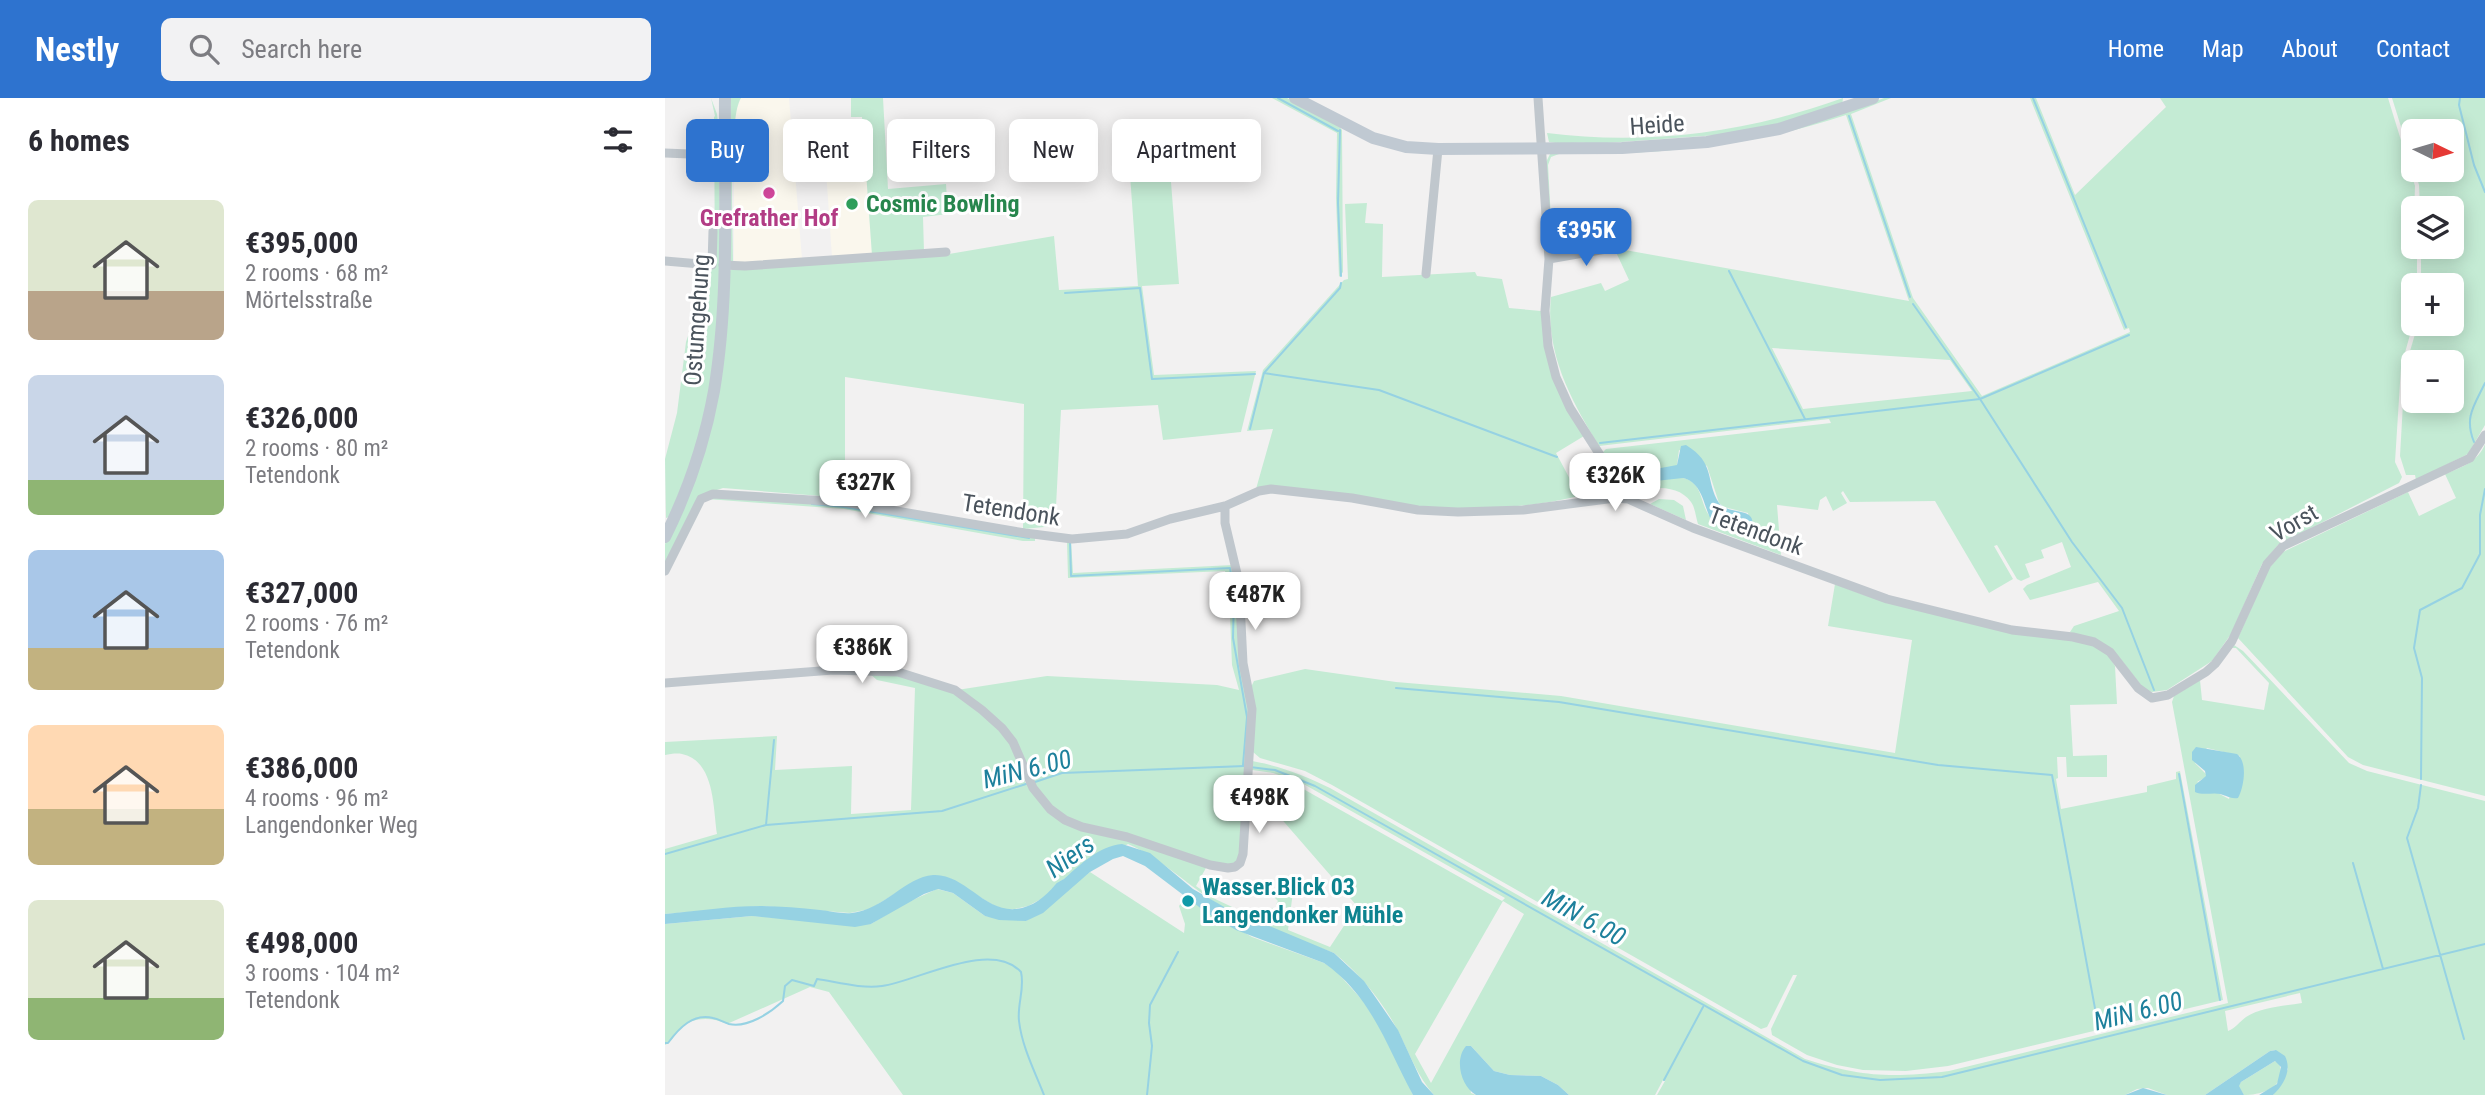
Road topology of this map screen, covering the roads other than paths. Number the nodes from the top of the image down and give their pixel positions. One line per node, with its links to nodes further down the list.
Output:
1 (725, 98): 14 (street, Ostumgehung)
2 (1295, 98): 5 (street, Heide)
3 (1538, 98): 6 (street)
4 (1873, 98): 6 (street, Heide)
5 (1438, 149): 6 (street, Heide); 15 (street)
6 (1541, 149): 12 (street)
7 (665, 153): 8 (street)
8 (686, 154)
9 (713, 231): 13 (street)
10 (1618, 247): 12 (street)
11 (946, 252): 14 (street)
12 (1549, 259): 17 (street)
13 (665, 261)
14 (723, 265): 19 (street, Ostumgehung)
15 (1426, 274)
16 (2485, 435): 22 (street, Vorst)
17 (1628, 499): 18 (street, Tetendonk); 22 (street, Tetendonk)
18 (1225, 506): 20 (street, Tetendonk); 21 (street)
19 (666, 532)
20 (665, 570)
21 (665, 683)
22 (2168, 695)

